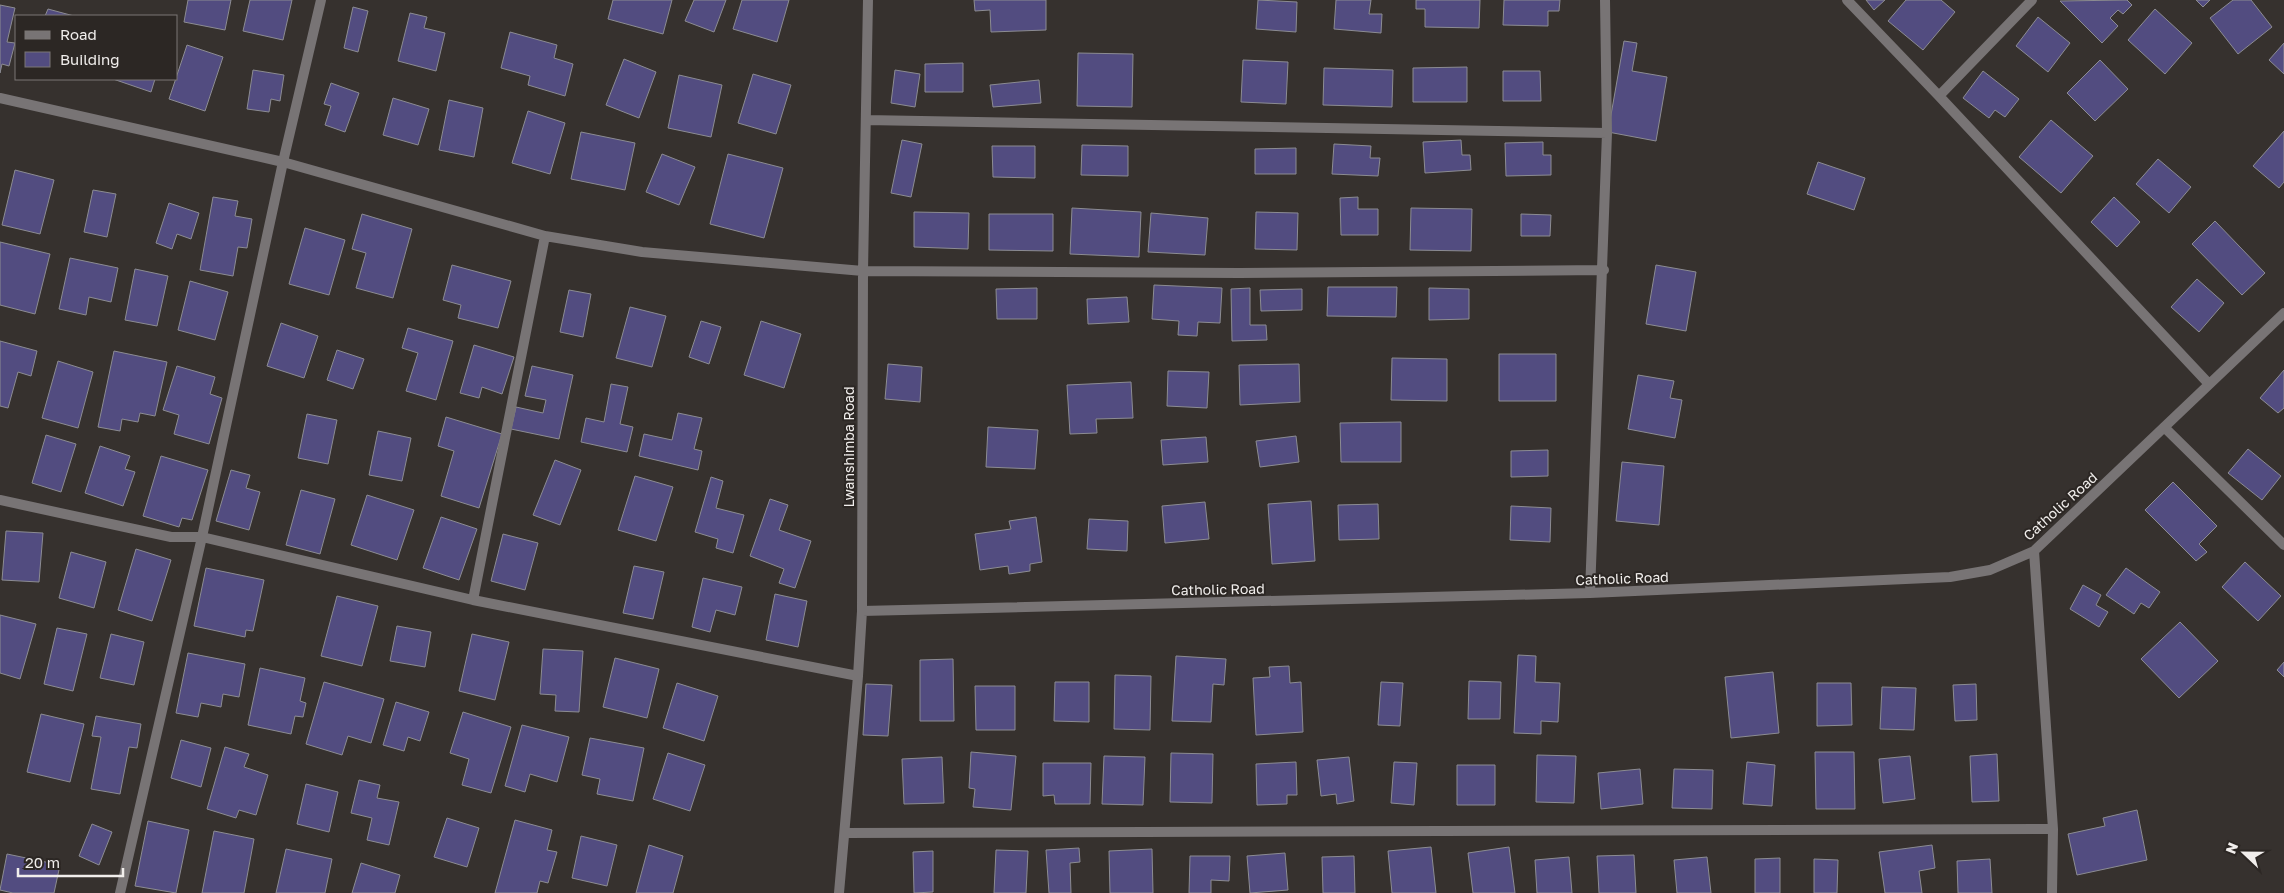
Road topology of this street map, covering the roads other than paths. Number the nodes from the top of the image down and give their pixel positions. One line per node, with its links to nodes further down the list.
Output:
1 (321, 0): 10 (street)
2 (868, 0): 8 (street, Lwanshimba Road)
3 (1605, 0): 9 (street)
4 (1847, 0): 6 (street)
5 (2032, 0): 6 (street)
6 (1939, 96): 15 (street)
7 (0, 98): 10 (street)
8 (866, 120): 9 (street); 13 (street, Lwanshimba Road)
9 (1607, 133): 12 (street)
10 (282, 162): 11 (street); 18 (street)
11 (545, 236): 13 (street); 22 (street)
12 (1604, 270): 13 (street); 21 (street)
13 (863, 271): 23 (street, Lwanshimba Road)
14 (2284, 313): 15 (street, Catholic Road)
15 (2209, 384): 16 (street, Catholic Road)
16 (2165, 428): 19 (street); 20 (street, Catholic Road)
17 (0, 500): 18 (street)
18 (202, 537): 22 (street); 27 (street)
19 (2284, 545)
20 (2034, 551): 21 (street, Catholic Road); 25 (street)
21 (1590, 594): 23 (street, Catholic Road)
22 (473, 600): 24 (street)
23 (862, 611): 24 (street, Lwanshimba Road)
24 (858, 676): 26 (street, Lwanshimba Road)
25 (2053, 829): 26 (street); 29 (street)
26 (845, 833): 28 (street, Lwanshimba Road)
27 (120, 893)
28 (839, 893)
29 (2052, 893)

